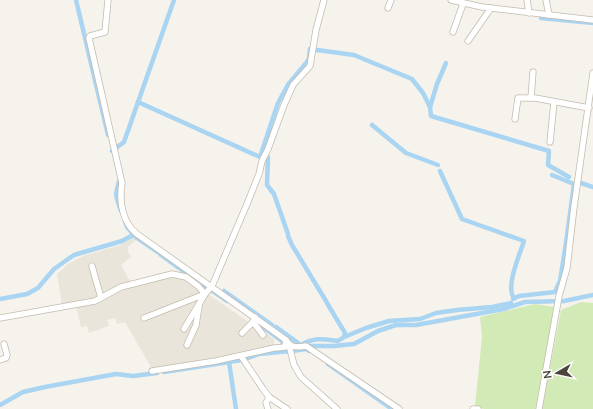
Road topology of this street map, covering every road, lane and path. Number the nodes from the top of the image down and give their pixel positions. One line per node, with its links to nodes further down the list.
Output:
1 (108, 0): 23 (street)
2 (324, 0): 23 (street)
3 (391, 0): 8 (street)
4 (451, 0): 7 (street)
5 (527, 0): 10 (street)
6 (546, 0): 11 (street)
7 (466, 3): 9 (street); 13 (street)
8 (388, 8)
9 (491, 8): 10 (street); 14 (street)
10 (529, 13): 11 (street)
11 (549, 15): 12 (street)
12 (593, 20)
13 (453, 32)
14 (468, 40)
15 (533, 72): 17 (street)
16 (593, 73): 19 (street)
17 (531, 98): 18 (street); 20 (street)
18 (554, 102): 19 (street); 21 (street)
19 (589, 108): 47 (street)
20 (515, 119)
21 (550, 142)
22 (92, 266): 25 (street)
23 (212, 286): 24 (street); 29 (street)
24 (205, 294): 25 (street); 26 (street); 28 (street)
25 (101, 298): 27 (street)
26 (200, 302): 30 (street); 35 (street)
27 (0, 318)
28 (144, 318)
29 (254, 320): 31 (street); 32 (street); 33 (street)
30 (184, 330)
31 (242, 333)
32 (263, 335)
33 (286, 340): 36 (street); 37 (street)
34 (4, 344): 38 (street)
35 (187, 345)
36 (289, 345): 43 (street); 44 (street)
37 (242, 356): 39 (street); 40 (street)
38 (0, 360)
39 (152, 371)
40 (269, 397): 41 (street); 42 (street)
41 (268, 409)
42 (287, 409)
43 (337, 409)
44 (399, 409)
45 (473, 409): 46 (street)
46 (478, 409)
47 (539, 409)

